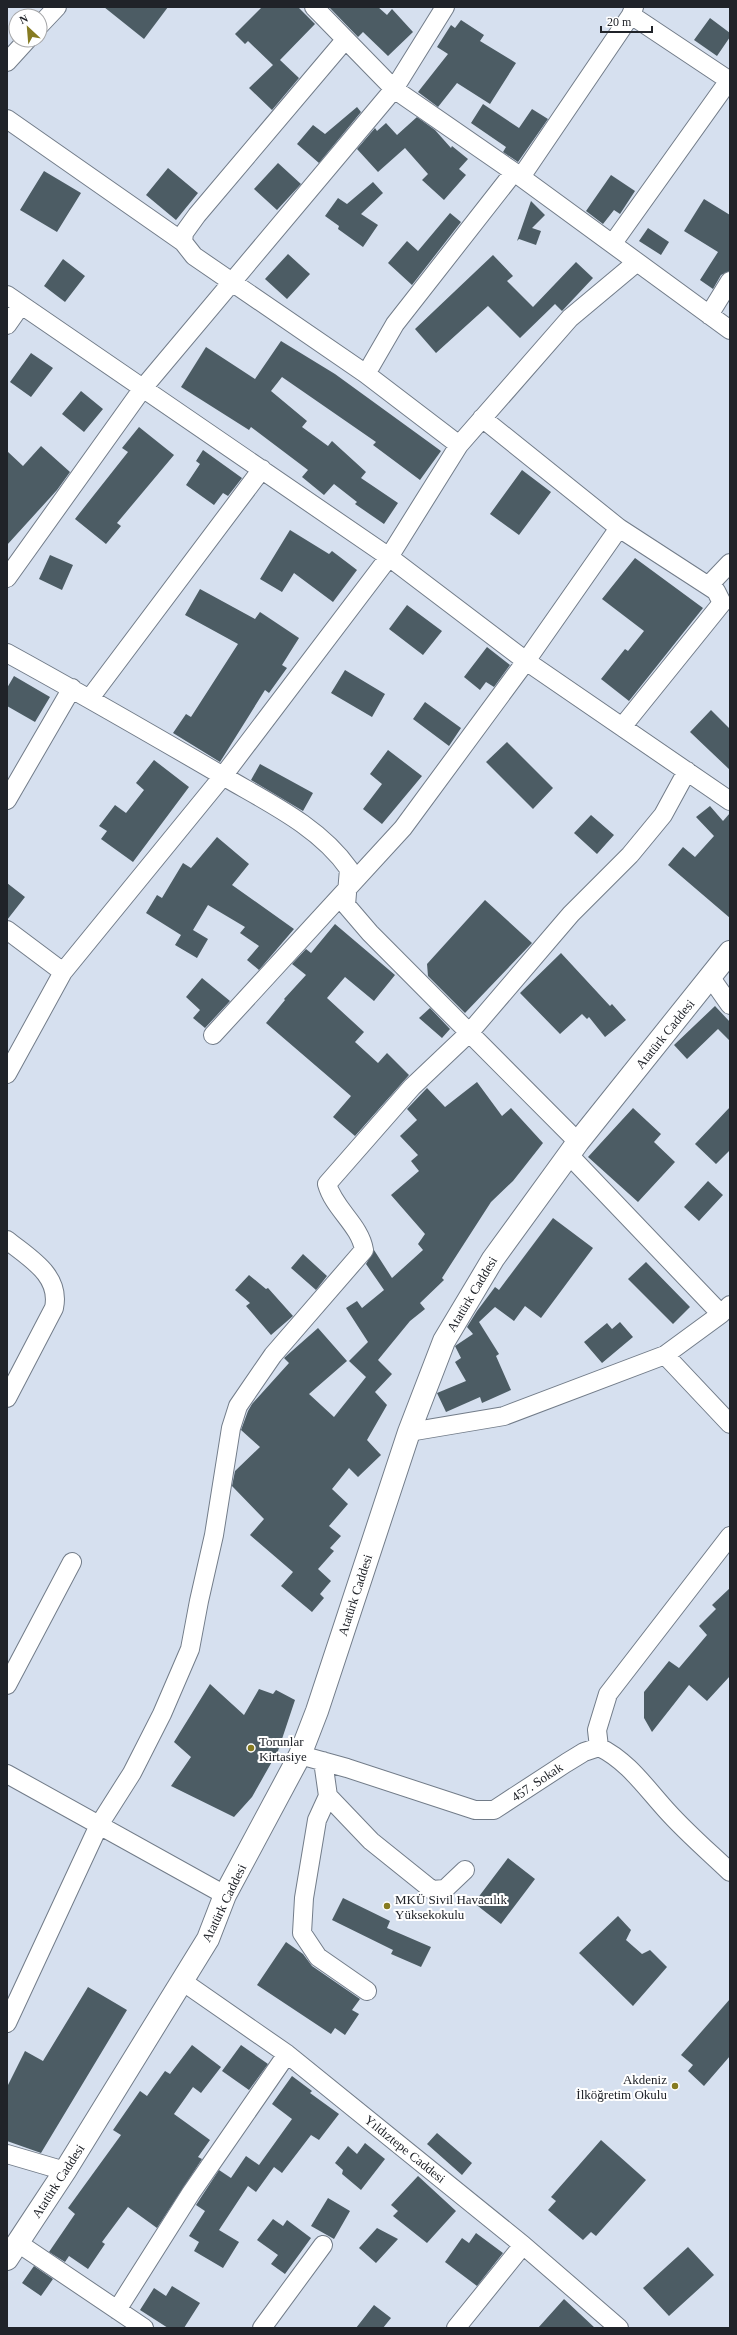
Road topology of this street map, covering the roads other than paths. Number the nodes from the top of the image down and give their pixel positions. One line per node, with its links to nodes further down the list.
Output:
1 (57, 7): 5 (street)
2 (314, 7): 6 (street)
3 (445, 7): 10 (street)
4 (632, 11): 9 (street); 12 (street)
5 (48, 17)
6 (345, 40): 10 (street); 13 (street)
7 (20, 48): 8 (street)
8 (7, 62)
9 (730, 80): 14 (street)
10 (394, 89): 12 (street); 17 (street)
11 (7, 119): 13 (street)
12 (517, 174): 14 (street); 22 (street)
13 (183, 242): 17 (street)
14 (613, 243): 15 (street)
15 (637, 262): 19 (street); 24 (street)
16 (730, 281): 19 (street)
17 (232, 282): 22 (street); 23 (street)
18 (14, 300): 20 (street); 23 (street)
19 (709, 315): 21 (street)
20 (7, 325)
21 (730, 330)
22 (366, 374): 25 (street)
23 (143, 388): 26 (street); 30 (street)
24 (482, 418): 25 (street); 27 (street)
25 (459, 445): 28 (street)
26 (262, 469): 28 (street); 35 (street)
27 (619, 528): 31 (street); 33 (street)
28 (389, 557): 33 (street); 38 (street)
29 (730, 563): 31 (street)
30 (7, 578)
31 (709, 585): 36 (street)
32 (7, 653): 34 (street)
33 (526, 661): 36 (street); 41 (street)
34 (72, 688): 35 (street); 39 (street)
35 (90, 698): 38 (street)
36 (622, 727): 37 (street)
37 (687, 772): 40 (street); 47 (street)
38 (223, 776): 41 (street); 44 (street)
39 (7, 800)
40 (730, 801)
41 (347, 886): 47 (street); 48 (street)
42 (7, 930): 44 (street)
43 (730, 952): 45 (main road, Atatürk Caddesi)
44 (63, 972): 49 (street)
45 (711, 978): 46 (street); 50 (main road, Atatürk Caddesi)
46 (730, 1005)
47 (470, 1032): 50 (street); 65 (street)
48 (213, 1035)
49 (7, 1074)
50 (573, 1148): 52 (street); 56 (main road, Atatürk Caddesi)
51 (7, 1240): 54 (street)
52 (726, 1309): 53 (street)
53 (665, 1355): 55 (street); 56 (street)
54 (7, 1398)
55 (730, 1424)
56 (409, 1432): 61 (main road, Atatürk Caddesi)
57 (730, 1536): 60 (street)
58 (72, 1562): 59 (street)
59 (7, 1685)
60 (599, 1747): 62 (street, 457. Sokak); 67 (street)
61 (300, 1756): 62 (street, 457. Sokak); 68 (main road, Atatürk Caddesi)
62 (323, 1761): 64 (street)
63 (7, 1774): 65 (street)
64 (328, 1796): 66 (street); 70 (street)
65 (99, 1825): 68 (street); 71 (street)
66 (465, 1870)
67 (730, 1872)
68 (226, 1895): 69 (main road, Atatürk Caddesi)
69 (182, 1981): 72 (street, Yıldıztepe Caddesi); 74 (main road, Atatürk Caddesi)
70 (367, 1991)
71 (7, 2023)
72 (287, 2054): 75 (street, Yıldıztepe Caddesi); 78 (street)
73 (7, 2154): 74 (street)
74 (65, 2171): 77 (main road, Atatürk Caddesi)
75 (523, 2244): 81 (street); 82 (street, Yıldıztepe Caddesi)
76 (323, 2245): 80 (street)
77 (12, 2251): 78 (street)
78 (117, 2310): 79 (street)
79 (144, 2328)
80 (262, 2328)
81 (456, 2328)
82 (619, 2328)

